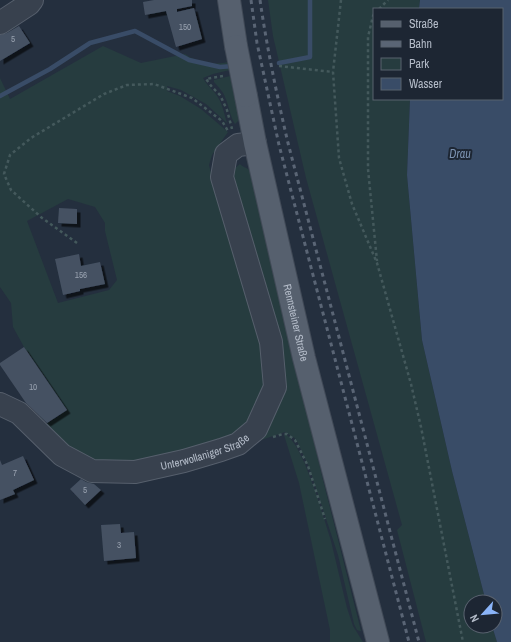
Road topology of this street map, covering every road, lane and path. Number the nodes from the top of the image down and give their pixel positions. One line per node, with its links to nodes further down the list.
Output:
1 (32, 0): 7 (street)
2 (229, 0): 11 (main road, Rennsteiner Straße, bridge)
3 (341, 0): 9 (path)
4 (388, 0): 5 (path)
5 (380, 8)
6 (373, 15): 13 (path)
7 (0, 23)
8 (279, 66): 9 (path)
9 (333, 72): 13 (path)
10 (224, 75): 11 (path)
11 (241, 139): 12 (path); 15 (street, Unterwollaniger Straße); 17 (main road, Rennsteiner Straße)
12 (77, 243)
13 (377, 263): 18 (path)
14 (0, 404): 15 (street, Unterwollaniger Straße)
15 (244, 439): 16 (path)
16 (326, 521)
17 (378, 642)
18 (463, 642)

